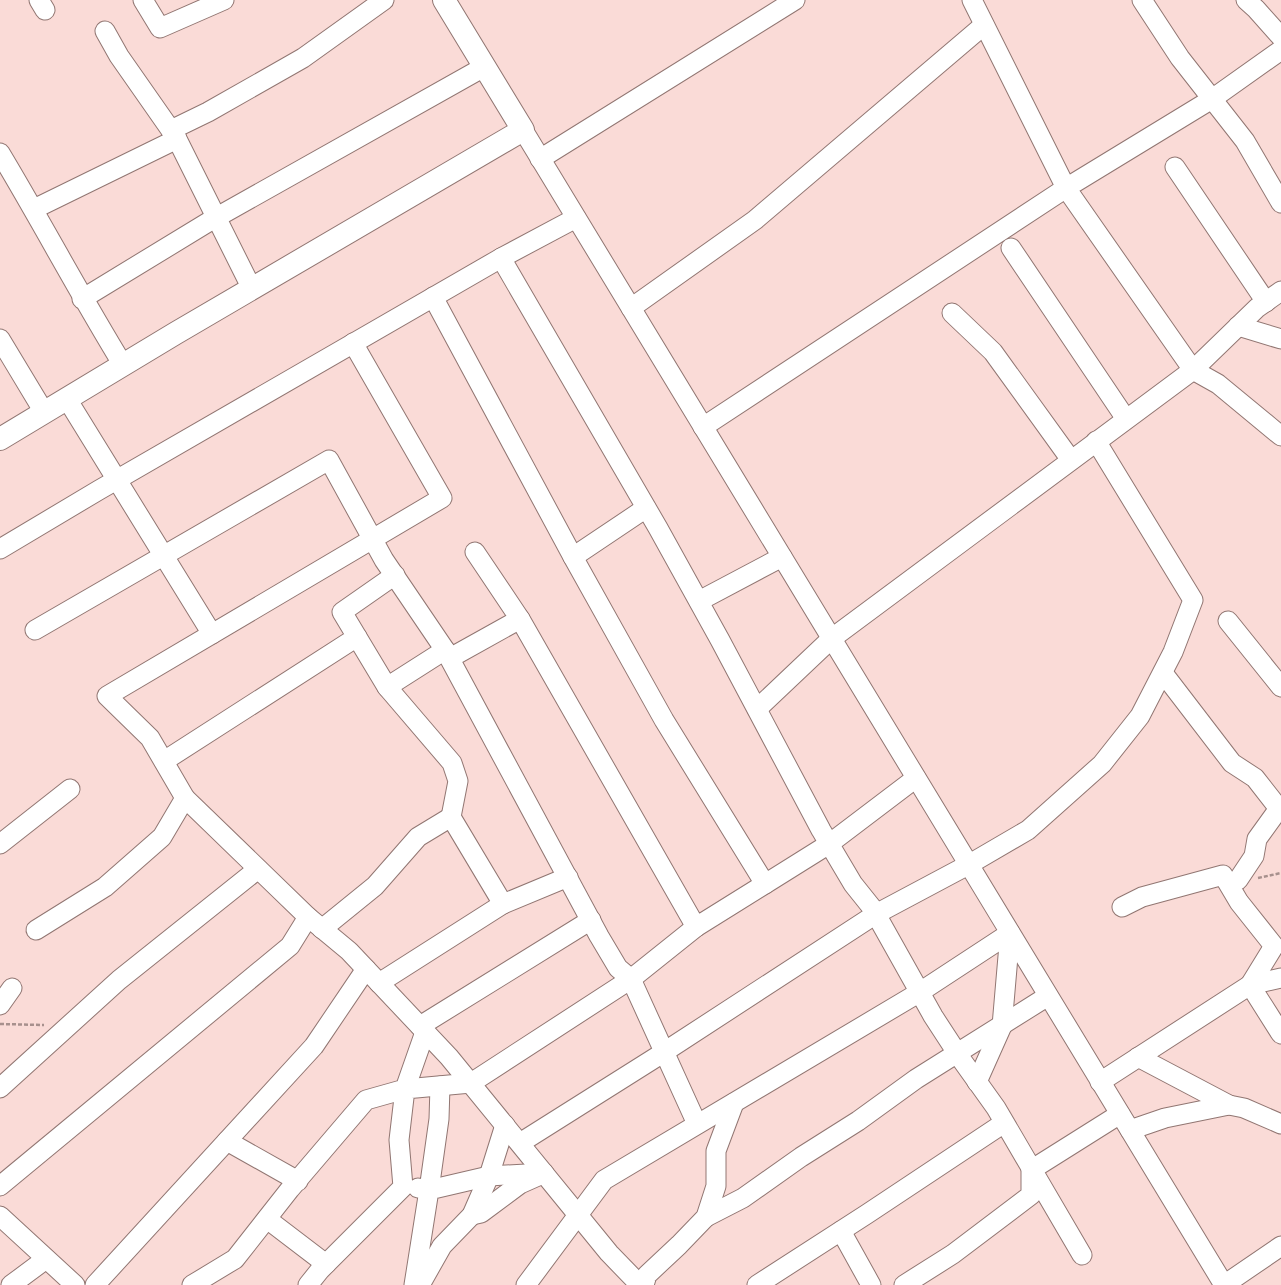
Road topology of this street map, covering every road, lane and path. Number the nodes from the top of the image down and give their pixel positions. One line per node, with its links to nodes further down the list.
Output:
1 (143, 0): 2 (street)
2 (224, 0)
3 (384, 0): 16 (street)
4 (444, 0): 13 (main road)
5 (795, 0): 17 (street)
6 (972, 0): 9 (street)
7 (1142, 0): 14 (street)
8 (1246, 0): 11 (street)
9 (984, 25): 20 (street); 32 (street)
10 (105, 31): 16 (street)
11 (1281, 37)
12 (1281, 50): 14 (street)
13 (484, 66): 15 (main road); 23 (street)
14 (1212, 99): 20 (street); 21 (street)
15 (523, 130): 17 (street); 27 (main road)
16 (174, 135): 22 (street); 23 (street)
17 (540, 159): 24 (street)
18 (3, 164): 22 (street)
19 (1175, 167): 31 (street)
20 (1066, 188): 39 (street); 43 (street)
21 (1281, 203)
22 (34, 209): 30 (street)
23 (216, 218): 27 (street); 30 (street)
24 (576, 218): 26 (street); 32 (street)
25 (1011, 248): 42 (street)
26 (501, 258): 29 (street); 49 (street)
27 (252, 288): 38 (main road)
28 (1281, 291): 31 (street)
29 (432, 298): 37 (street); 54 (street)
30 (82, 299): 38 (street)
31 (1266, 302): 34 (street)
32 (630, 308): 43 (street)
33 (952, 313): 47 (street)
34 (1238, 326): 36 (street); 39 (street)
35 (0, 339): 41 (street)
36 (1281, 339)
37 (353, 343): 48 (street); 50 (street)
38 (123, 365): 40 (main road)
39 (1193, 370): 42 (street); 44 (street)
40 (67, 399): 41 (main road); 48 (street)
41 (44, 412): 45 (main road)
42 (1126, 419): 46 (street)
43 (703, 427): 55 (street)
44 (1281, 436)
45 (0, 439)
46 (1096, 442): 47 (street); 65 (street)
47 (1071, 460): 63 (street)
48 (117, 479): 51 (street); 53 (street)
49 (646, 508): 54 (street); 57 (street)
50 (373, 540): 53 (street); 56 (street); 61 (street)
51 (0, 549)
52 (475, 552): 58 (street)
53 (165, 555): 60 (street); 61 (street)
54 (573, 557): 81 (street)
55 (782, 557): 57 (street); 63 (street)
56 (394, 575): 62 (street); 64 (street)
57 (698, 601): 68 (street)
58 (520, 619): 64 (street); 87 (street)
59 (1228, 621): 67 (street)
60 (35, 630)
61 (212, 634): 69 (street)
62 (357, 637): 66 (street); 69 (street)
63 (832, 639): 68 (street); 70 (street)
64 (447, 654): 66 (street); 79 (street)
65 (1163, 673): 73 (street); 77 (street)
66 (387, 687): 74 (street)
67 (1281, 687)
68 (757, 709): 76 (street)
69 (164, 761): 72 (street)
70 (916, 778): 76 (street); 77 (street)
71 (70, 789): 75 (street)
72 (185, 798): 78 (street); 89 (street)
73 (1280, 810): 80 (street)
74 (451, 817): 82 (street); 88 (street)
75 (0, 844)
76 (829, 844): 81 (street); 84 (street)
77 (968, 865): 84 (street); 90 (street)
78 (258, 868): 85 (street); 101 (street)
79 (568, 877): 82 (street); 86 (street)
80 (1238, 880)
81 (765, 884): 87 (street)
82 (503, 904): 92 (street)
83 (1122, 907): 91 (street)
84 (876, 914): 97 (street); 105 (street)
85 (308, 917): 88 (street); 128 (street)
86 (591, 920): 94 (street); 103 (street)
87 (696, 927): 94 (street)
88 (322, 929): 92 (street)
89 (36, 930)
90 (1010, 933): 97 (street); 98 (street); 102 (street)
91 (1278, 942): 95 (street)
92 (373, 976): 103 (street); 122 (street)
93 (1281, 978): 95 (street)
94 (631, 979): 105 (street); 110 (street)
95 (1250, 985): 104 (street); 107 (street)
96 (12, 988): 99 (street)
97 (920, 992): 106 (street); 114 (street)
98 (1048, 996): 102 (street); 109 (street)
99 (0, 1005)
100 (0, 1024): 101 (path)
101 (69, 1026): 112 (street)
102 (1002, 1026): 106 (street); 108 (street)
103 (423, 1029): 110 (street); 113 (street)
104 (1281, 1034)
105 (663, 1053): 118 (street); 123 (street)
106 (957, 1053): 108 (street); 134 (street)
107 (1138, 1057): 109 (street); 115 (street)
108 (977, 1082): 117 (street)
109 (1100, 1082): 116 (street)
110 (471, 1083): 111 (street); 120 (street)
111 (440, 1086): 113 (street); 130 (street)
112 (0, 1088)
113 (405, 1090): 127 (street); 129 (street)
114 (734, 1103): 118 (street); 134 (street)
115 (1229, 1105): 119 (street); 121 (street)
116 (1120, 1114): 121 (street); 124 (street)
117 (1004, 1122): 124 (street); 136 (street)
118 (697, 1124): 132 (street)
119 (1281, 1124)
120 (505, 1125): 123 (street); 126 (street)
121 (1130, 1130): 154 (street)
122 (227, 1141): 127 (street); 143 (street)
123 (520, 1143): 125 (street)
124 (1031, 1170): 138 (street); 153 (street)
125 (544, 1174): 126 (street); 131 (street); 132 (street)
126 (489, 1176): 130 (street); 131 (street)
127 (298, 1181): 135 (street)
128 (0, 1186)
129 (403, 1187): 130 (street); 140 (street)
130 (429, 1190): 146 (street)
131 (472, 1215): 147 (street)
132 (579, 1215): 148 (street); 149 (street)
133 (0, 1216): 139 (street)
134 (706, 1217): 150 (street)
135 (267, 1219): 140 (street); 144 (street)
136 (841, 1231): 151 (street); 152 (street)
137 (1281, 1246): 154 (street)
138 (1082, 1255)
139 (46, 1259): 141 (street); 142 (street)
140 (326, 1264): 145 (street)
141 (10, 1285)
142 (75, 1285)
143 (95, 1285)
144 (192, 1285)
145 (308, 1285)
146 (414, 1285)
147 (420, 1285)
148 (526, 1285)
149 (640, 1285)
150 (644, 1285)
151 (757, 1285)
152 (871, 1285)
153 (904, 1285)
154 (1224, 1285)

